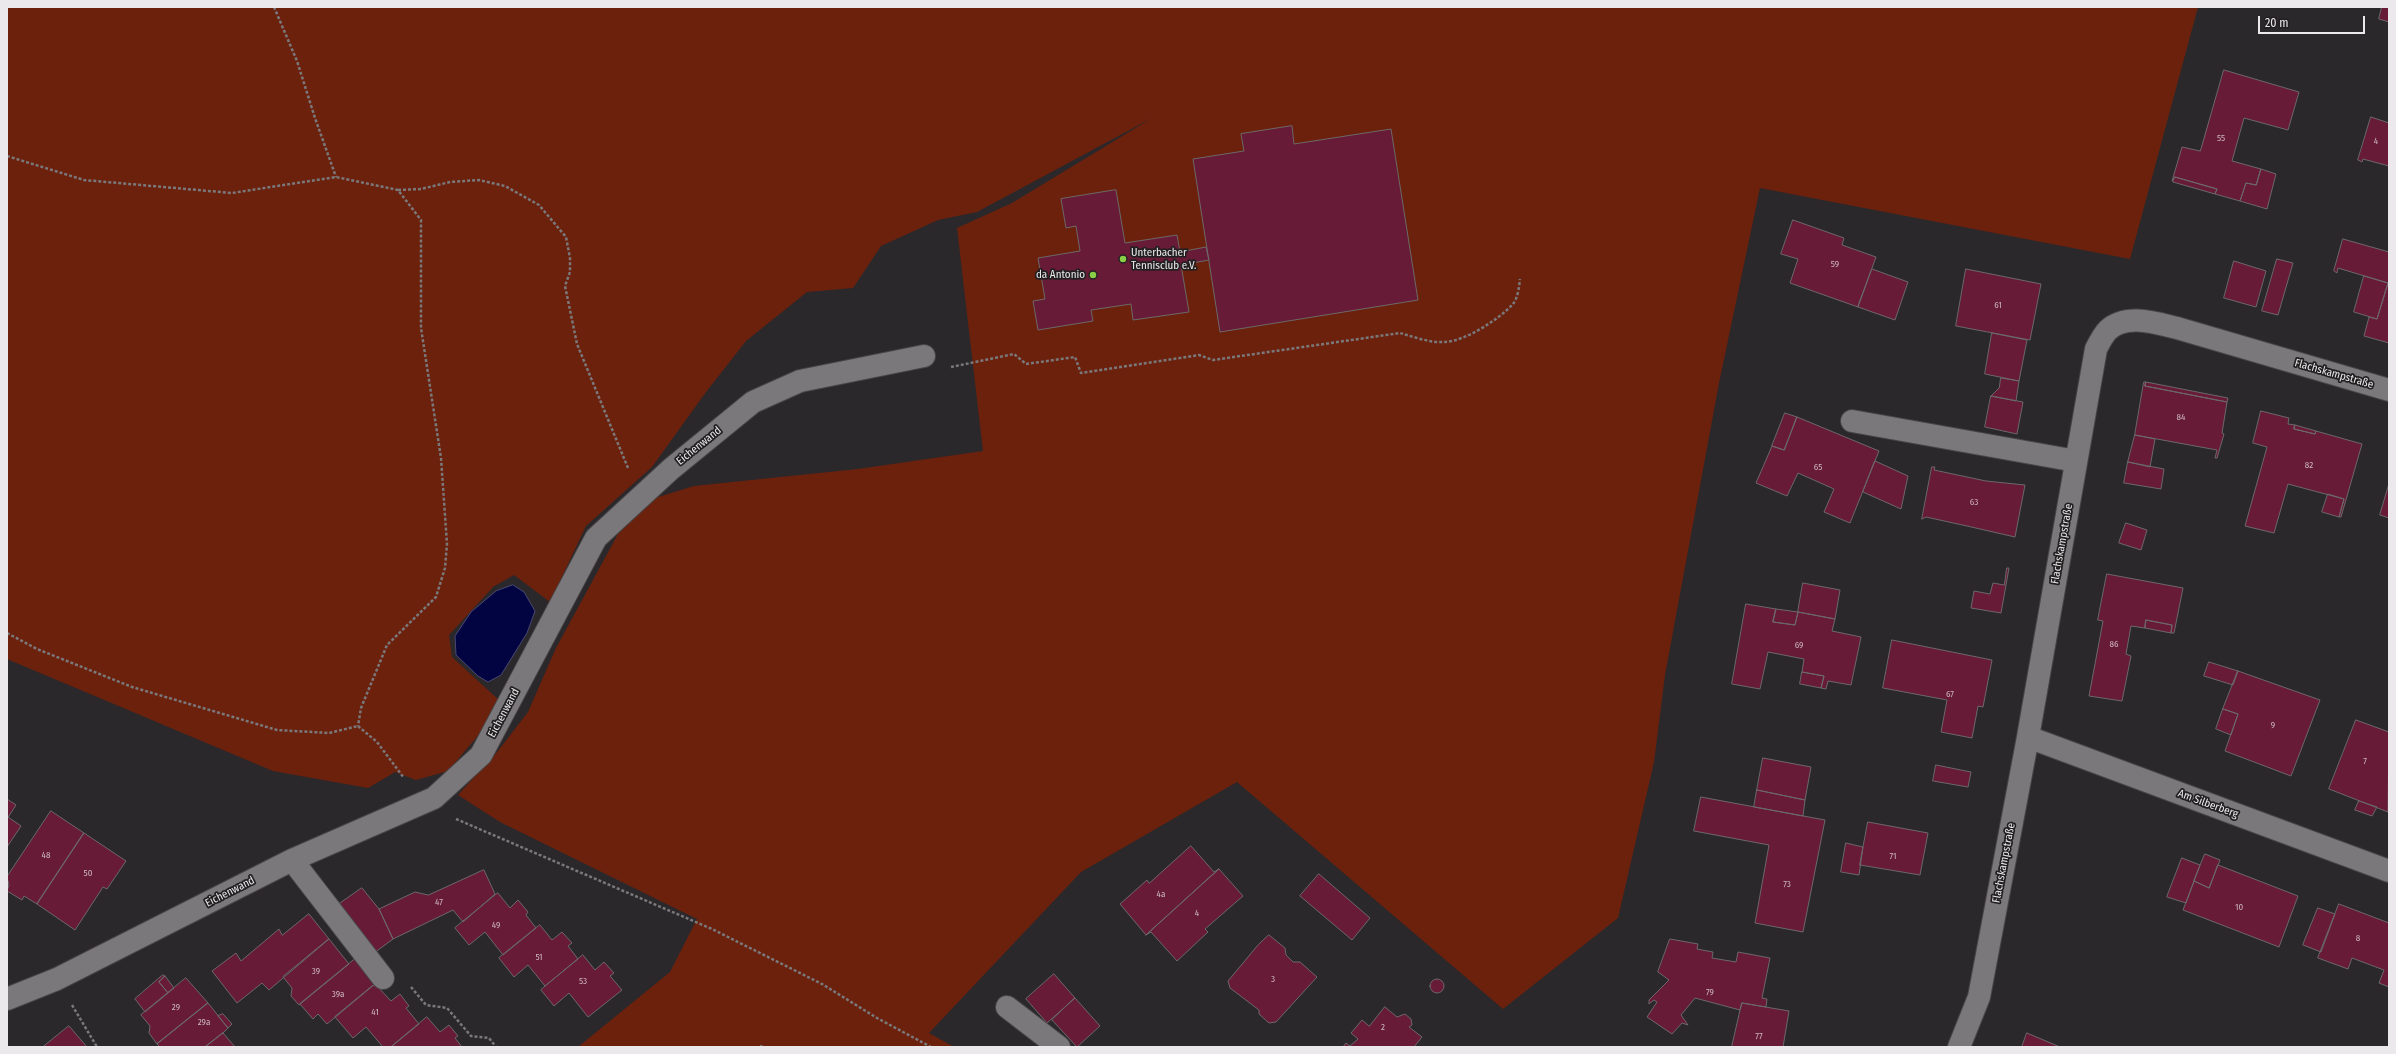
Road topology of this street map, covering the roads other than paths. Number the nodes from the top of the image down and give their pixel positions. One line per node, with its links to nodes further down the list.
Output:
1 (924, 356): 6 (street, Eichenwand)
2 (2389, 390): 4 (street, Flachskampstraße)
3 (1852, 421): 4 (street)
4 (2076, 461): 5 (street, Flachskampstraße)
5 (2028, 737): 7 (street, Am Silberberg); 12 (street, Flachskampstraße)
6 (292, 860): 8 (street); 9 (street, Eichenwand)
7 (2389, 871)
8 (383, 978)
9 (7, 999)
10 (1007, 1007): 11 (street)
11 (1059, 1047)
12 (1959, 1047)

